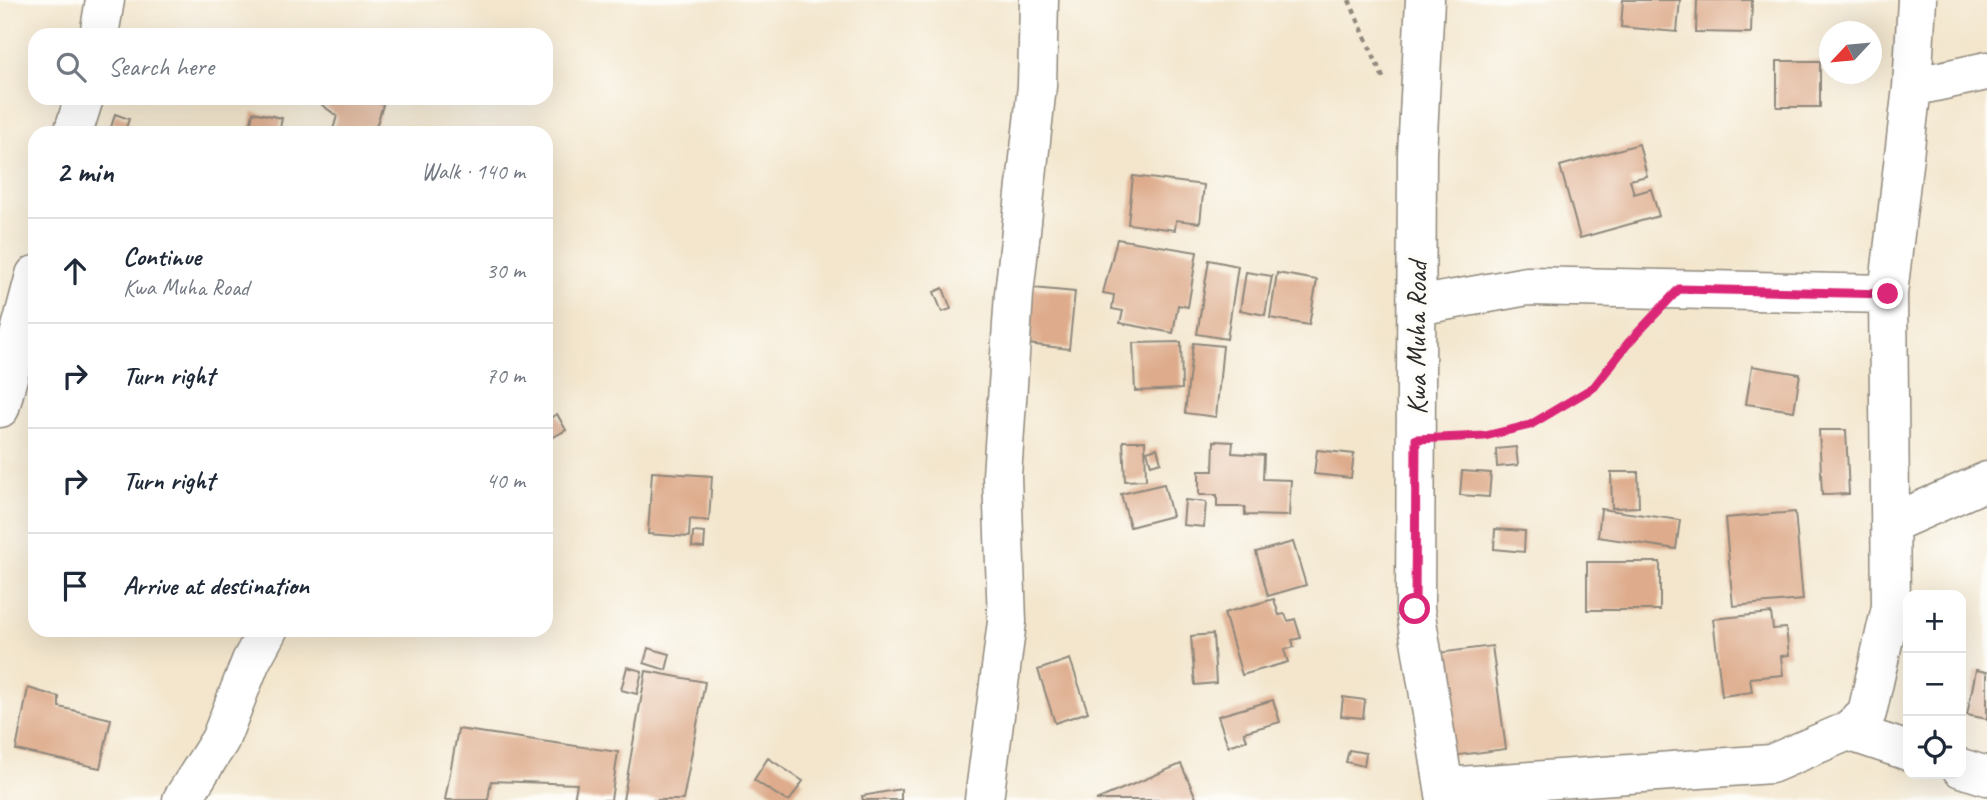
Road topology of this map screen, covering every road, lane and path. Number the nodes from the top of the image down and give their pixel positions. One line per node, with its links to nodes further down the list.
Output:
1 (105, 0): 5 (street)
2 (1039, 0): 25 (street)
3 (1425, 0): 13 (street, Kwa Muha Road)
4 (1917, 0): 7 (street)
5 (100, 28)
6 (1987, 71): 7 (street)
7 (1912, 87): 11 (street)
8 (82, 105): 9 (street)
9 (75, 126)
10 (1679, 289): 11 (street); 13 (street); 15 (path)
11 (1888, 294): 17 (street)
12 (28, 302): 14 (street)
13 (1417, 306): 15 (street, Kwa Muha Road)
14 (0, 408)
15 (1416, 439): 23 (street, Kwa Muha Road)
16 (1987, 481): 17 (street)
17 (1890, 524): 19 (street)
18 (264, 637): 24 (street)
19 (1848, 731): 20 (street); 23 (street)
20 (1903, 749)
21 (1966, 770): 22 (street)
22 (1987, 776)
23 (1446, 793)
24 (182, 800)
25 (984, 800)

